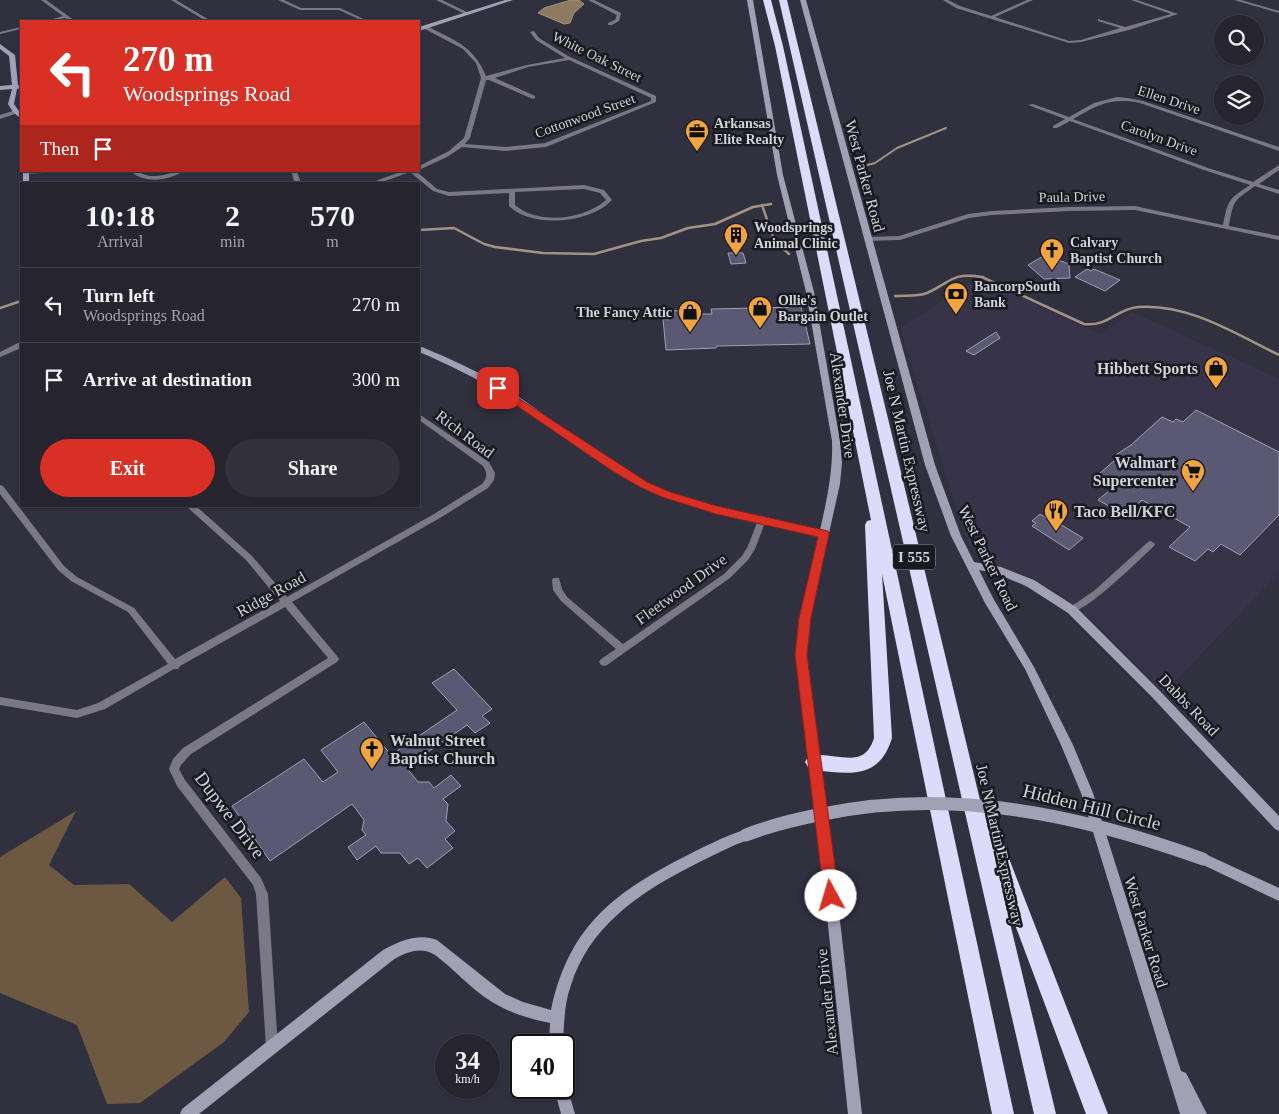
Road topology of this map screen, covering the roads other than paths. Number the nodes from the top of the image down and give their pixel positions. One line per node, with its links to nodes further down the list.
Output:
1 (43, 0): 17 (street)
2 (173, 0): 21 (street)
3 (280, 0): 22 (street)
4 (438, 0): 16 (street)
5 (510, 0): 16 (street)
6 (590, 0): 24 (street)
7 (750, 0): 68 (street, Alexander Drive)
8 (767, 0): 64 (highway, I 555)
9 (783, 0): 78 (highway, Joe N Martin Expressway / I 555)
10 (803, 0): 58 (street, West Parker Road)
11 (945, 0): 18 (street)
12 (1032, 0): 18 (street)
13 (1133, 0): 28 (street)
14 (1236, 0): 15 (street)
15 (1279, 12)
16 (467, 13): 25 (street)
17 (67, 16): 19 (street); 20 (street)
18 (992, 16): 28 (street)
19 (52, 20)
20 (72, 20)
21 (207, 20)
22 (364, 20)
23 (1100, 20): 28 (street)
24 (610, 24)
25 (425, 27): 27 (street); 33 (street)
26 (20, 28): 30 (street)
27 (420, 29)
28 (1128, 29)
29 (532, 32): 32 (street, White Oak Street)
30 (0, 34)
31 (0, 46): 34 (street)
32 (570, 58): 33 (street); 37 (street, White Oak Street)
33 (487, 78): 36 (street); 44 (street)
34 (18, 87): 35 (street); 39 (street)
35 (0, 88)
36 (534, 97)
37 (654, 100): 44 (street, Cottonwood Street)
38 (1031, 104): 42 (street, Carolyn Drive)
39 (16, 112): 40 (street); 41 (street)
40 (20, 116)
41 (0, 117)
42 (1070, 119): 43 (street, Ellen Drive); 45 (street, Ellen Drive); 53 (street, Carolyn Drive)
43 (1055, 127)
44 (461, 145): 47 (street)
45 (1279, 149)
46 (1279, 167): 53 (street)
47 (420, 168)
48 (135, 172): 49 (street)
49 (178, 172)
50 (408, 172): 52 (street)
51 (412, 172): 54 (street)
52 (376, 182)
53 (1255, 184): 55 (street, Carolyn Drive); 56 (street)
54 (512, 192): 54 (street)
55 (1279, 192)
56 (1226, 226): 57 (street, Paula Drive); 58 (street, Paula Drive)
57 (1279, 238)
58 (867, 239): 70 (street, West Parker Road)
59 (20, 345): 61 (street)
60 (420, 349): 67 (street)
61 (0, 354)
62 (420, 417): 63 (street, Rich Road)
63 (490, 476): 72 (street, Ridge Road)
64 (870, 479): 79 (highway); 92 (highway, I 555)
65 (0, 488): 76 (street)
66 (191, 507): 72 (street)
67 (762, 520): 68 (street); 74 (street, Fleetwood Drive)
68 (824, 534): 79 (street, Alexander Drive)
69 (1151, 544): 73 (street)
70 (972, 565): 73 (street, Dabbs Road); 85 (street, West Parker Road)
71 (556, 580): 74 (street)
72 (286, 602): 76 (street, Ridge Road); 84 (street, Dupwe Drive)
73 (1072, 610): 80 (street, Dabbs Road)
74 (623, 649): 75 (street, Fleetwood Drive)
75 (604, 662)
76 (174, 666): 77 (street, Ridge Road)
77 (0, 700)
78 (962, 758): 93 (highway, Joe N Martin Expressway / I 555); 94 (highway)
79 (814, 762): 86 (street, Alexander Drive)
80 (1279, 825)
81 (1279, 895): 82 (street, Hidden Hill Circle, bridge)
82 (557, 1018): 83 (street, Hidden Hill Circle); 84 (street)
83 (556, 1034)
84 (272, 1047): 88 (street)
85 (1170, 1056): 95 (street, West Parker Road); 96 (street)
86 (848, 1060): 90 (street); 91 (street, Alexander Drive)
87 (564, 1099): 89 (street)
88 (187, 1114)
89 (568, 1114)
90 (849, 1114)
91 (854, 1114)
92 (1003, 1114)
93 (1045, 1114)
94 (1097, 1114)
95 (1187, 1114)
96 (1200, 1114)

